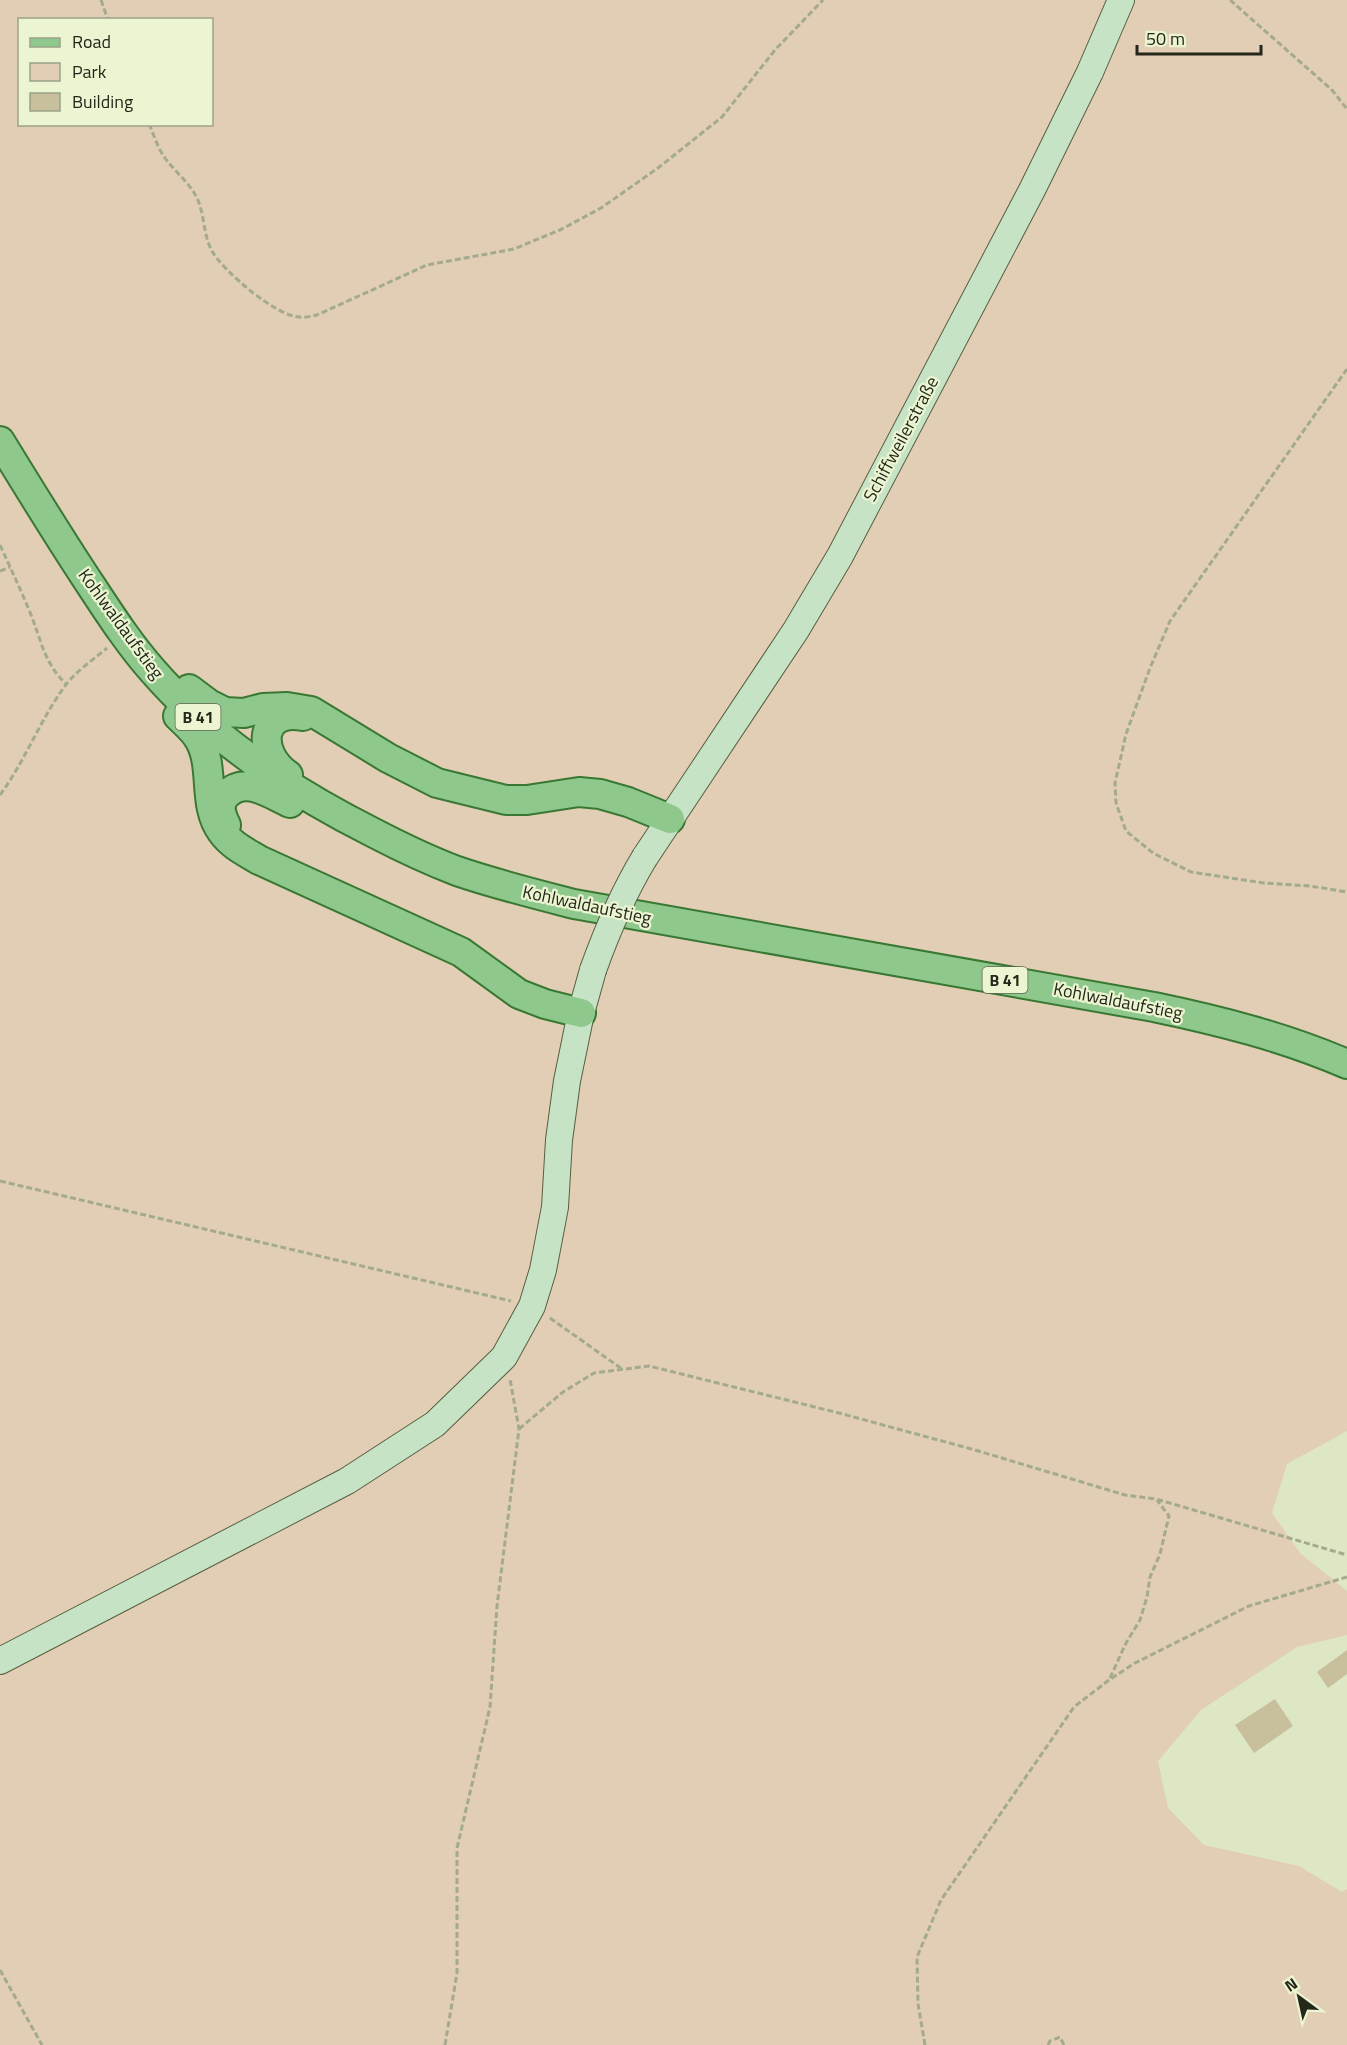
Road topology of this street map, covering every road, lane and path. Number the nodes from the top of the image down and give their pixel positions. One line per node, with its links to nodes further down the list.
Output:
1 (102, 0): 5 (path)
2 (823, 0): 7 (path)
3 (1121, 0): 18 (street, Schiffweilerstraße)
4 (1230, 0): 6 (path)
5 (107, 18)
6 (1346, 107)
7 (150, 126)
8 (1347, 369): 22 (path)
9 (0, 441): 10 (main road, Kohlwaldaufstieg / B 41); 14 (main road)
10 (63, 543): 16 (main road); 19 (main road, Kohlwaldaufstieg / B 41)
11 (0, 545): 12 (path)
12 (10, 567): 13 (path); 15 (path)
13 (0, 571)
14 (114, 643): 15 (path); 20 (main road)
15 (66, 684): 17 (path)
16 (354, 737): 18 (main road); 19 (main road)
17 (0, 795)
18 (670, 819): 23 (street, Schiffweilerstraße, bridge)
19 (382, 837): 21 (main road, Kohlwaldaufstieg / B 41)
20 (259, 860): 21 (main road); 23 (main road)
21 (455, 870): 24 (main road, Kohlwaldaufstieg / B 41)
22 (1347, 892)
23 (581, 1013): 26 (street, Schiffweilerstraße)
24 (1347, 1065)
25 (0, 1181): 26 (path)
26 (531, 1306): 27 (street, Schiffweilerstraße); 28 (path)
27 (504, 1357): 29 (path); 33 (street, Schiffweilerstraße)
28 (622, 1369): 29 (path); 30 (path)
29 (519, 1429): 37 (path)
30 (1156, 1499): 31 (path); 34 (path)
31 (1347, 1555)
32 (1347, 1577): 34 (path)
33 (0, 1661)
34 (1109, 1680): 38 (path)
35 (0, 1970): 36 (path)
36 (42, 2045)
37 (445, 2045)
38 (925, 2045)
39 (1048, 2045): 40 (path)
40 (1064, 2045)

